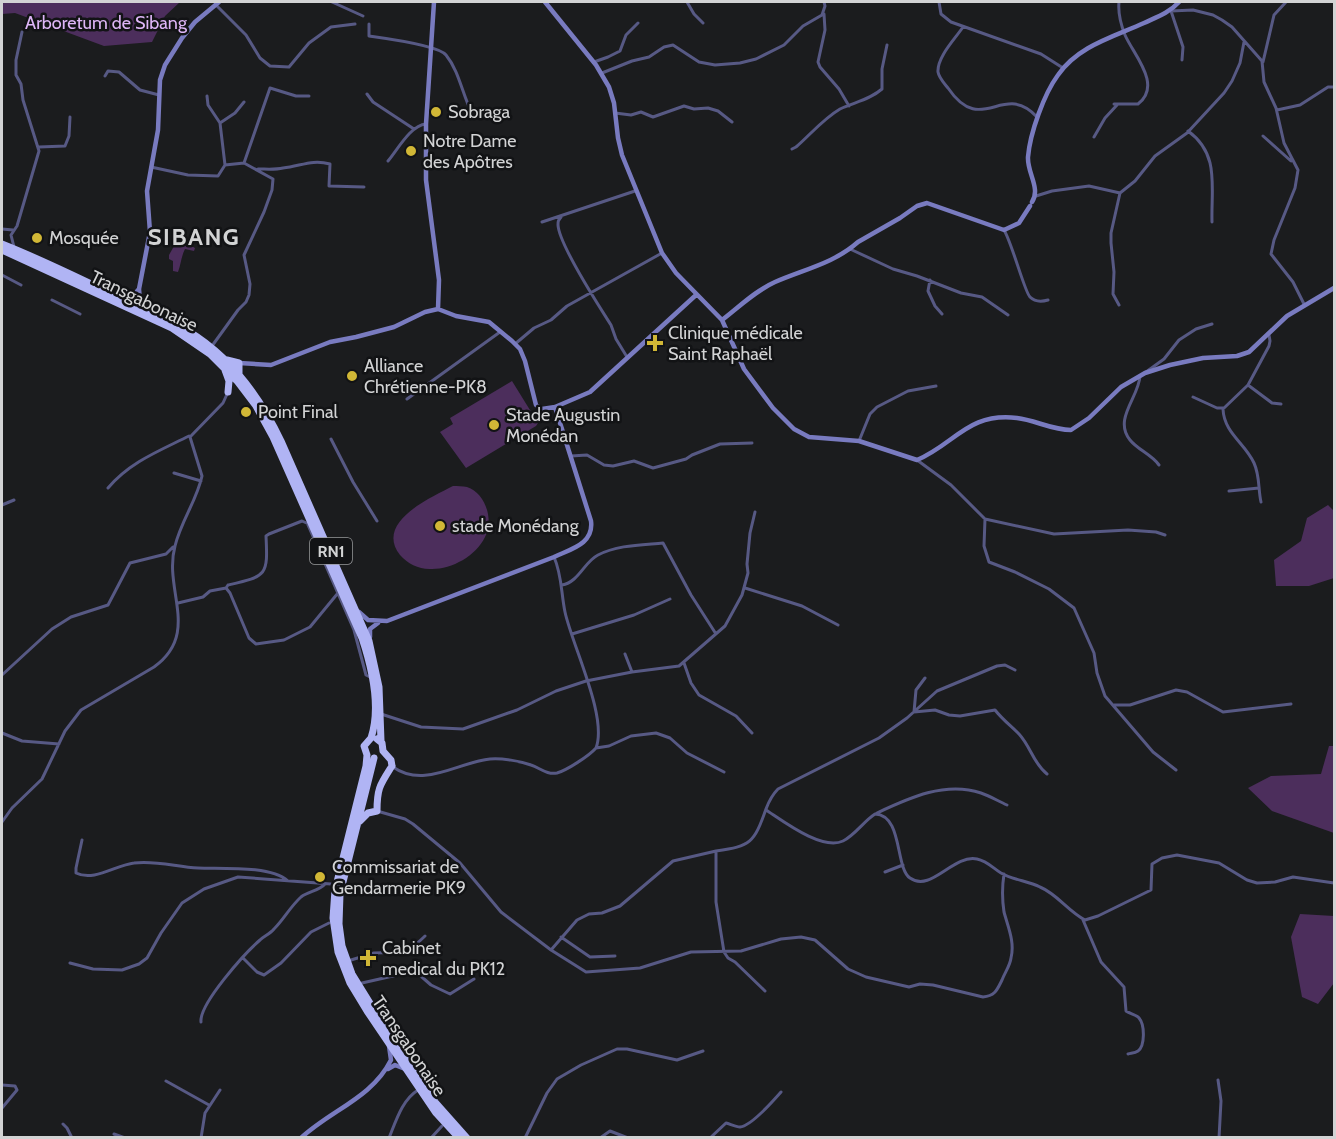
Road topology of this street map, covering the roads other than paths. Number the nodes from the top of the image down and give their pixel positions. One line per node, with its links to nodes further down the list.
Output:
1 (332, 2): 13 (street)
2 (434, 2): 23 (street)
3 (545, 2): 25 (street)
4 (687, 2): 15 (street)
5 (824, 2): 12 (street)
6 (939, 2): 18 (street)
7 (1119, 2): 20 (street)
8 (1179, 2): 11 (street)
9 (1286, 2): 26 (street)
10 (218, 3): 16 (street); 32 (street)
11 (1171, 11): 20 (street); 21 (street); 24 (street)
12 (823, 13): 28 (street); 36 (street)
13 (363, 16)
14 (638, 23): 25 (street)
15 (703, 23)
16 (355, 24)
17 (369, 24): 23 (street)
18 (963, 27): 27 (street); 41 (street)
19 (22, 32): 49 (street)
20 (1124, 33): 27 (street); 48 (street)
21 (1244, 42): 26 (street); 46 (street)
22 (886, 45): 36 (street)
23 (432, 47): 39 (street); 44 (street)
24 (1182, 60)
25 (594, 62): 28 (street)
26 (1263, 64): 37 (street)
27 (1063, 68): 41 (street)
28 (602, 73): 38 (street)
29 (105, 76): 32 (street)
30 (1335, 87): 37 (street)
31 (367, 94): 45 (street)
32 (159, 95): 55 (street)
33 (207, 96): 43 (street)
34 (309, 96): 52 (street)
35 (244, 102): 43 (street)
36 (849, 106): 50 (street)
37 (1277, 110): 53 (street)
38 (615, 113): 42 (street); 58 (street)
39 (501, 114)
40 (70, 117): 49 (street)
41 (1038, 118): 60 (street)
42 (732, 122)
43 (220, 123): 54 (street)
44 (426, 124): 45 (street); 84 (street)
45 (414, 129): 51 (street)
46 (1188, 131): 59 (street); 63 (street)
47 (1263, 136): 53 (street)
48 (1094, 137)
49 (39, 147): 65 (street)
50 (792, 149)
51 (388, 161)
52 (244, 163): 54 (street); 56 (street)
53 (1294, 163): 82 (street)
54 (225, 165): 55 (street)
55 (152, 167): 76 (street)
56 (257, 169): 57 (street); 94 (street)
57 (364, 187)
58 (635, 191): 61 (street); 71 (street)
59 (1120, 193): 60 (street); 83 (street)
60 (1036, 196): 66 (street)
61 (561, 217): 62 (street); 77 (street)
62 (542, 222)
63 (1212, 222)
64 (2, 230): 65 (street)
65 (13, 230): 68 (street)
66 (1004, 230): 69 (street); 81 (street)
67 (2, 244): 68 (highway, Transgabonaise / RN1)
68 (14, 249): 79 (highway, Transgabonaise / RN1)
69 (850, 249): 73 (street); 89 (street)
70 (3, 251): 96 (highway, Transgabonaise / RN1)
71 (662, 253): 77 (street); 78 (street)
72 (2, 276): 74 (street)
73 (930, 280): 87 (street); 88 (street)
74 (21, 285)
75 (1335, 288): 82 (street)
76 (139, 289): 79 (street); 85 (street)
77 (591, 293): 93 (street); 95 (street)
78 (696, 295): 89 (street); 95 (street)
79 (122, 298): 85 (highway, Transgabonaise / RN1)
80 (52, 300): 86 (street)
81 (1048, 300)
82 (1304, 304): 92 (street)
83 (1119, 305)
84 (438, 309): 91 (street); 97 (street)
85 (147, 310): 94 (highway, Transgabonaise / RN1)
86 (80, 314)
87 (942, 314)
88 (1008, 315)
89 (722, 320): 111 (street)
90 (1212, 324): 99 (street)
91 (501, 331): 93 (street); 105 (street)
92 (1268, 333): 99 (street); 100 (street)
93 (515, 344): 107 (street)
94 (211, 348): 96 (highway, Transgabonaise / RN1)
95 (627, 357): 107 (street)
96 (225, 363): 97 (highway); 98 (highway, RN1); 102 (highway); 103 (highway, Transgabonaise / RN1)
97 (239, 363): 98 (highway)
98 (239, 375): 137 (highway, RN1)
99 (1138, 377): 114 (street); 115 (street)
100 (1248, 385): 106 (street); 108 (street)
101 (936, 386): 111 (street)
102 (228, 393): 103 (highway); 109 (street)
103 (247, 393): 127 (highway, Transgabonaise / RN1)
104 (1193, 397): 108 (street)
105 (407, 399)
106 (1281, 404)
107 (555, 407): 113 (street)
108 (1224, 408): 119 (street)
109 (190, 435): 117 (street); 118 (street)
110 (331, 439): 126 (street)
111 (860, 441): 114 (street)
112 (752, 442): 113 (street)
113 (571, 456): 130 (street)
114 (917, 460): 125 (street)
115 (1159, 465)
116 (174, 473): 117 (street)
117 (201, 481): 129 (street)
118 (108, 488)
119 (1259, 489): 120 (street); 122 (street)
120 (1229, 491)
121 (14, 500): 123 (street)
122 (1261, 502)
123 (2, 505)
124 (755, 512): 134 (street)
125 (985, 519): 128 (street); 153 (street)
126 (377, 520)
127 (311, 526): 131 (highway, Transgabonaise / RN1); 133 (street)
128 (1165, 535)
129 (175, 546): 138 (street); 148 (street)
130 (554, 557): 132 (street); 139 (street)
131 (325, 559): 135 (street); 149 (highway, Transgabonaise / RN1)
132 (562, 585): 141 (street); 142 (street)
133 (226, 588): 135 (street); 138 (street)
134 (745, 588): 140 (street); 142 (street)
135 (338, 593): 149 (street)
136 (670, 599): 141 (street)
137 (354, 602): 139 (street); 143 (highway, RN1)
138 (178, 603): 160 (street)
139 (381, 622): 143 (street)
140 (838, 626)
141 (572, 634): 151 (street)
142 (716, 634): 145 (street)
143 (372, 651): 155 (highway, RN1)
144 (625, 654): 147 (street)
145 (684, 663): 147 (street); 157 (street)
146 (1015, 670): 154 (street)
147 (632, 672): 151 (street)
148 (2, 675)
149 (371, 677): 158 (highway, Transgabonaise / RN1)
150 (925, 678): 154 (street)
151 (586, 681): 155 (street); 161 (street)
152 (1292, 704): 153 (street)
153 (1112, 705): 164 (street)
154 (914, 712): 166 (street); 168 (street)
155 (381, 714): 159 (highway, RN1)
156 (2, 733): 160 (street)
157 (752, 733)
158 (371, 738): 159 (highway); 162 (highway, RN1)
159 (381, 741): 162 (highway, RN1)
160 (59, 744): 171 (street)
161 (596, 748): 163 (street); 165 (street)
162 (376, 755): 163 (highway); 172 (highway, Transgabonaise / RN1); 196 (highway, Transgabonaise / RN1)
163 (392, 766): 169 (highway)
164 (1176, 770)
165 (724, 772)
166 (1047, 774)
167 (1006, 805): 170 (street)
168 (766, 810): 170 (street); 174 (street)
169 (377, 811): 172 (highway); 186 (street)
170 (875, 814): 175 (street)
171 (2, 822)
172 (355, 832): 219 (highway, Transgabonaise / RN1)
173 (82, 840): 178 (street)
174 (716, 851): 185 (street); 187 (street)
175 (903, 865): 176 (street); 177 (street)
176 (885, 872)
177 (1004, 874): 182 (street); 187 (street)
178 (289, 882): 180 (street); 191 (street)
179 (1335, 883): 182 (street)
180 (326, 884): 181 (street); 189 (street)
181 (331, 884)
182 (1083, 919): 198 (street)
183 (328, 923): 189 (street)
184 (425, 936): 190 (street)
185 (561, 938): 186 (street); 188 (street)
186 (551, 950): 187 (street)
187 (724, 952): 194 (street)
188 (615, 957)
189 (243, 958): 195 (street)
190 (351, 960)
191 (70, 963)
192 (474, 979): 193 (street)
193 (362, 982)
194 (765, 991)
195 (201, 1022)
196 (387, 1041): 199 (street); 200 (highway, Transgabonaise / RN1)
197 (703, 1051): 220 (street)
198 (1128, 1054)
199 (386, 1070): 200 (street); 215 (street)
200 (408, 1071): 204 (highway, Transgabonaise / RN1)
201 (1218, 1080): 224 (street)
202 (166, 1081): 207 (street)
203 (2, 1085): 208 (street)
204 (420, 1089): 216 (street); 218 (highway, Transgabonaise / RN1)
205 (220, 1090): 207 (street)
206 (781, 1092): 223 (street)
207 (209, 1105): 214 (street)
208 (2, 1108)
209 (63, 1124): 212 (street)
210 (442, 1126): 217 (street)
211 (114, 1134): 213 (street)
212 (72, 1137)
213 (125, 1137)
214 (201, 1137)
215 (301, 1137)
216 (389, 1137)
217 (431, 1137)
218 (459, 1137)
219 (467, 1137)
220 (525, 1137)
221 (600, 1137): 222 (street)
222 (628, 1137)
223 (710, 1137)
224 (1219, 1137)

